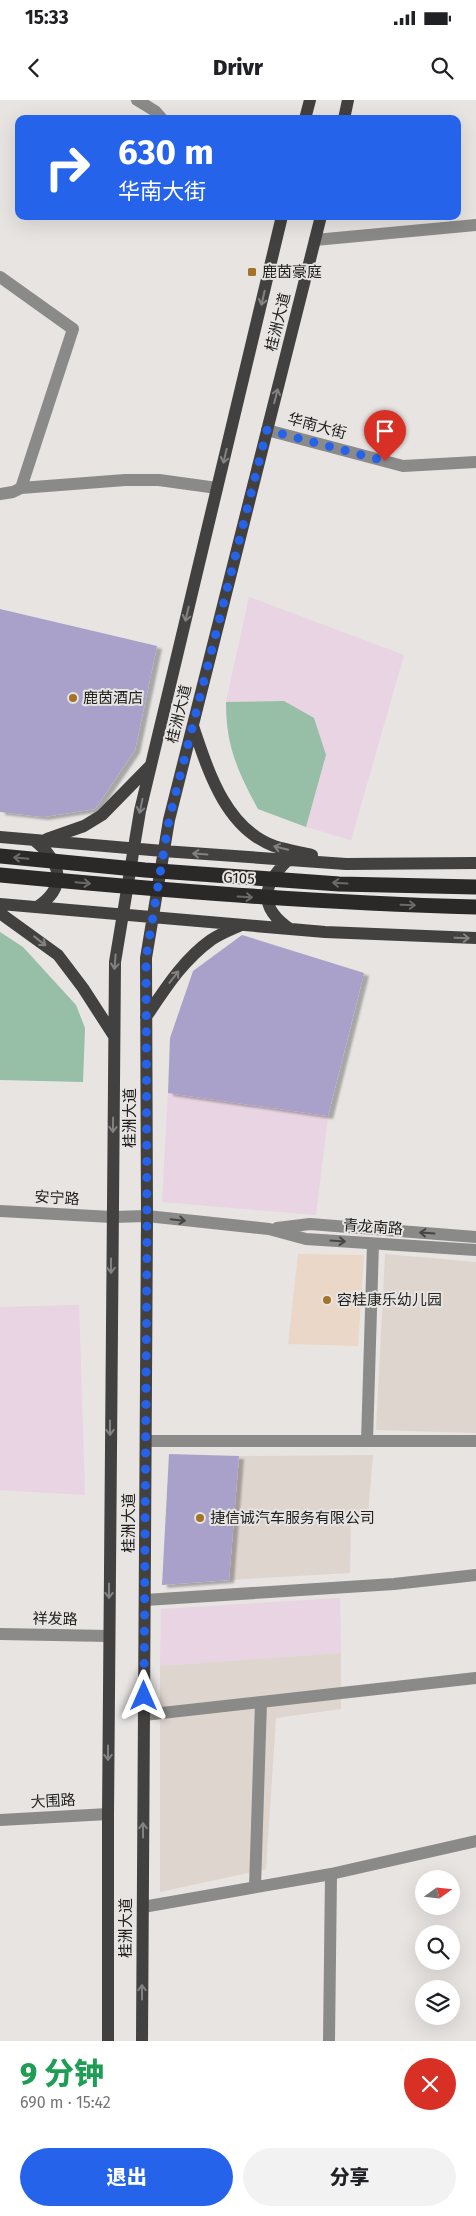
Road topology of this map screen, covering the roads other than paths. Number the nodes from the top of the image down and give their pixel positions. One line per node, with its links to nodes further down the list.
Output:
1 (136, 100): 4 (street)
2 (310, 100): 5 (main road)
3 (348, 100): 6 (main road)
4 (158, 115)
5 (307, 115)
6 (345, 115)
7 (281, 220): 15 (main road, 桂洲大道, one-way to 15)
8 (320, 220): 10 (main road, 桂洲大道)
9 (476, 225): 10 (street)
10 (315, 240): 12 (main road, 桂洲大道, one-way to 10)
11 (0, 277): 14 (street)
12 (267, 430): 13 (street, 华南大街); 17 (main road, 桂洲大道)
13 (476, 462)
14 (21, 488): 15 (street); 16 (street)
15 (217, 488): 18 (main road, 桂洲大道, one-way to 18)
16 (0, 494)
17 (193, 726): 22 (main road, 桂洲大道); 26 (main road, one-way to 17)
18 (151, 765): 20 (main road); 21 (main road, 桂洲大道, one-way to 21)
19 (0, 837): 20 (main road)
20 (37, 840): 21 (main road); 31 (main road)
21 (135, 849): 22 (main road); 33 (main road, 桂洲大道)
22 (163, 851): 24 (main road, one-way to 22); 34 (main road, 桂洲大道)
23 (0, 856): 28 (highway, G105, one-way to 23, bridge)
24 (288, 860): 26 (main road); 36 (main road)
25 (476, 863): 26 (main road)
26 (346, 864)
27 (0, 875): 30 (highway, G105 / G105, one-way to 30, bridge)
28 (476, 887)
29 (0, 904): 31 (main road)
30 (476, 906)
31 (37, 907): 33 (main road)
32 (0, 913): 39 (main road, one-way to 39)
33 (123, 914): 34 (main road); 39 (main road, 桂洲大道, one-way to 39)
34 (152, 918): 35 (main road); 38 (main road, 桂洲大道)
35 (240, 925): 36 (main road); 38 (main road, one-way to 35)
36 (290, 929): 37 (main road, one-way to 37)
37 (476, 938)
38 (146, 1017): 41 (main road, 桂洲大道)
39 (114, 1036): 42 (main road, 桂洲大道, one-way to 42)
40 (0, 1211): 42 (street, 安宁路)
41 (147, 1216): 42 (street, 青龙南路); 43 (street, 青龙南路, one-way to 43); 47 (main road, 桂洲大道)
42 (112, 1217): 53 (main road, 桂洲大道, one-way to 53)
43 (269, 1229): 44 (street, 青龙南路, one-way to 43); 45 (street, 青龙南路, one-way to 45)
44 (476, 1237)
45 (373, 1244): 46 (street, 青龙南路); 48 (street)
46 (476, 1250)
47 (146, 1441): 48 (street); 51 (main road, 桂洲大道)
48 (367, 1441): 49 (street)
49 (476, 1441)
50 (476, 1575): 51 (street)
51 (145, 1600): 56 (main road, 桂洲大道)
52 (0, 1634): 53 (street, 祥发路)
53 (109, 1636): 57 (main road, 桂洲大道, one-way to 57)
54 (476, 1678): 55 (street)
55 (261, 1702): 56 (street); 61 (street)
56 (144, 1715): 62 (main road, 桂洲大道, one-way to 56)
57 (108, 1814): 58 (street, 大围路); 63 (main road, 桂洲大道)
58 (0, 1820)
59 (476, 1841): 60 (street)
60 (331, 1874): 61 (street); 65 (street)
61 (255, 1887): 62 (street)
62 (143, 1907): 64 (main road, 桂洲大道, one-way to 62)
63 (108, 2041)
64 (142, 2041)
65 (329, 2041)

